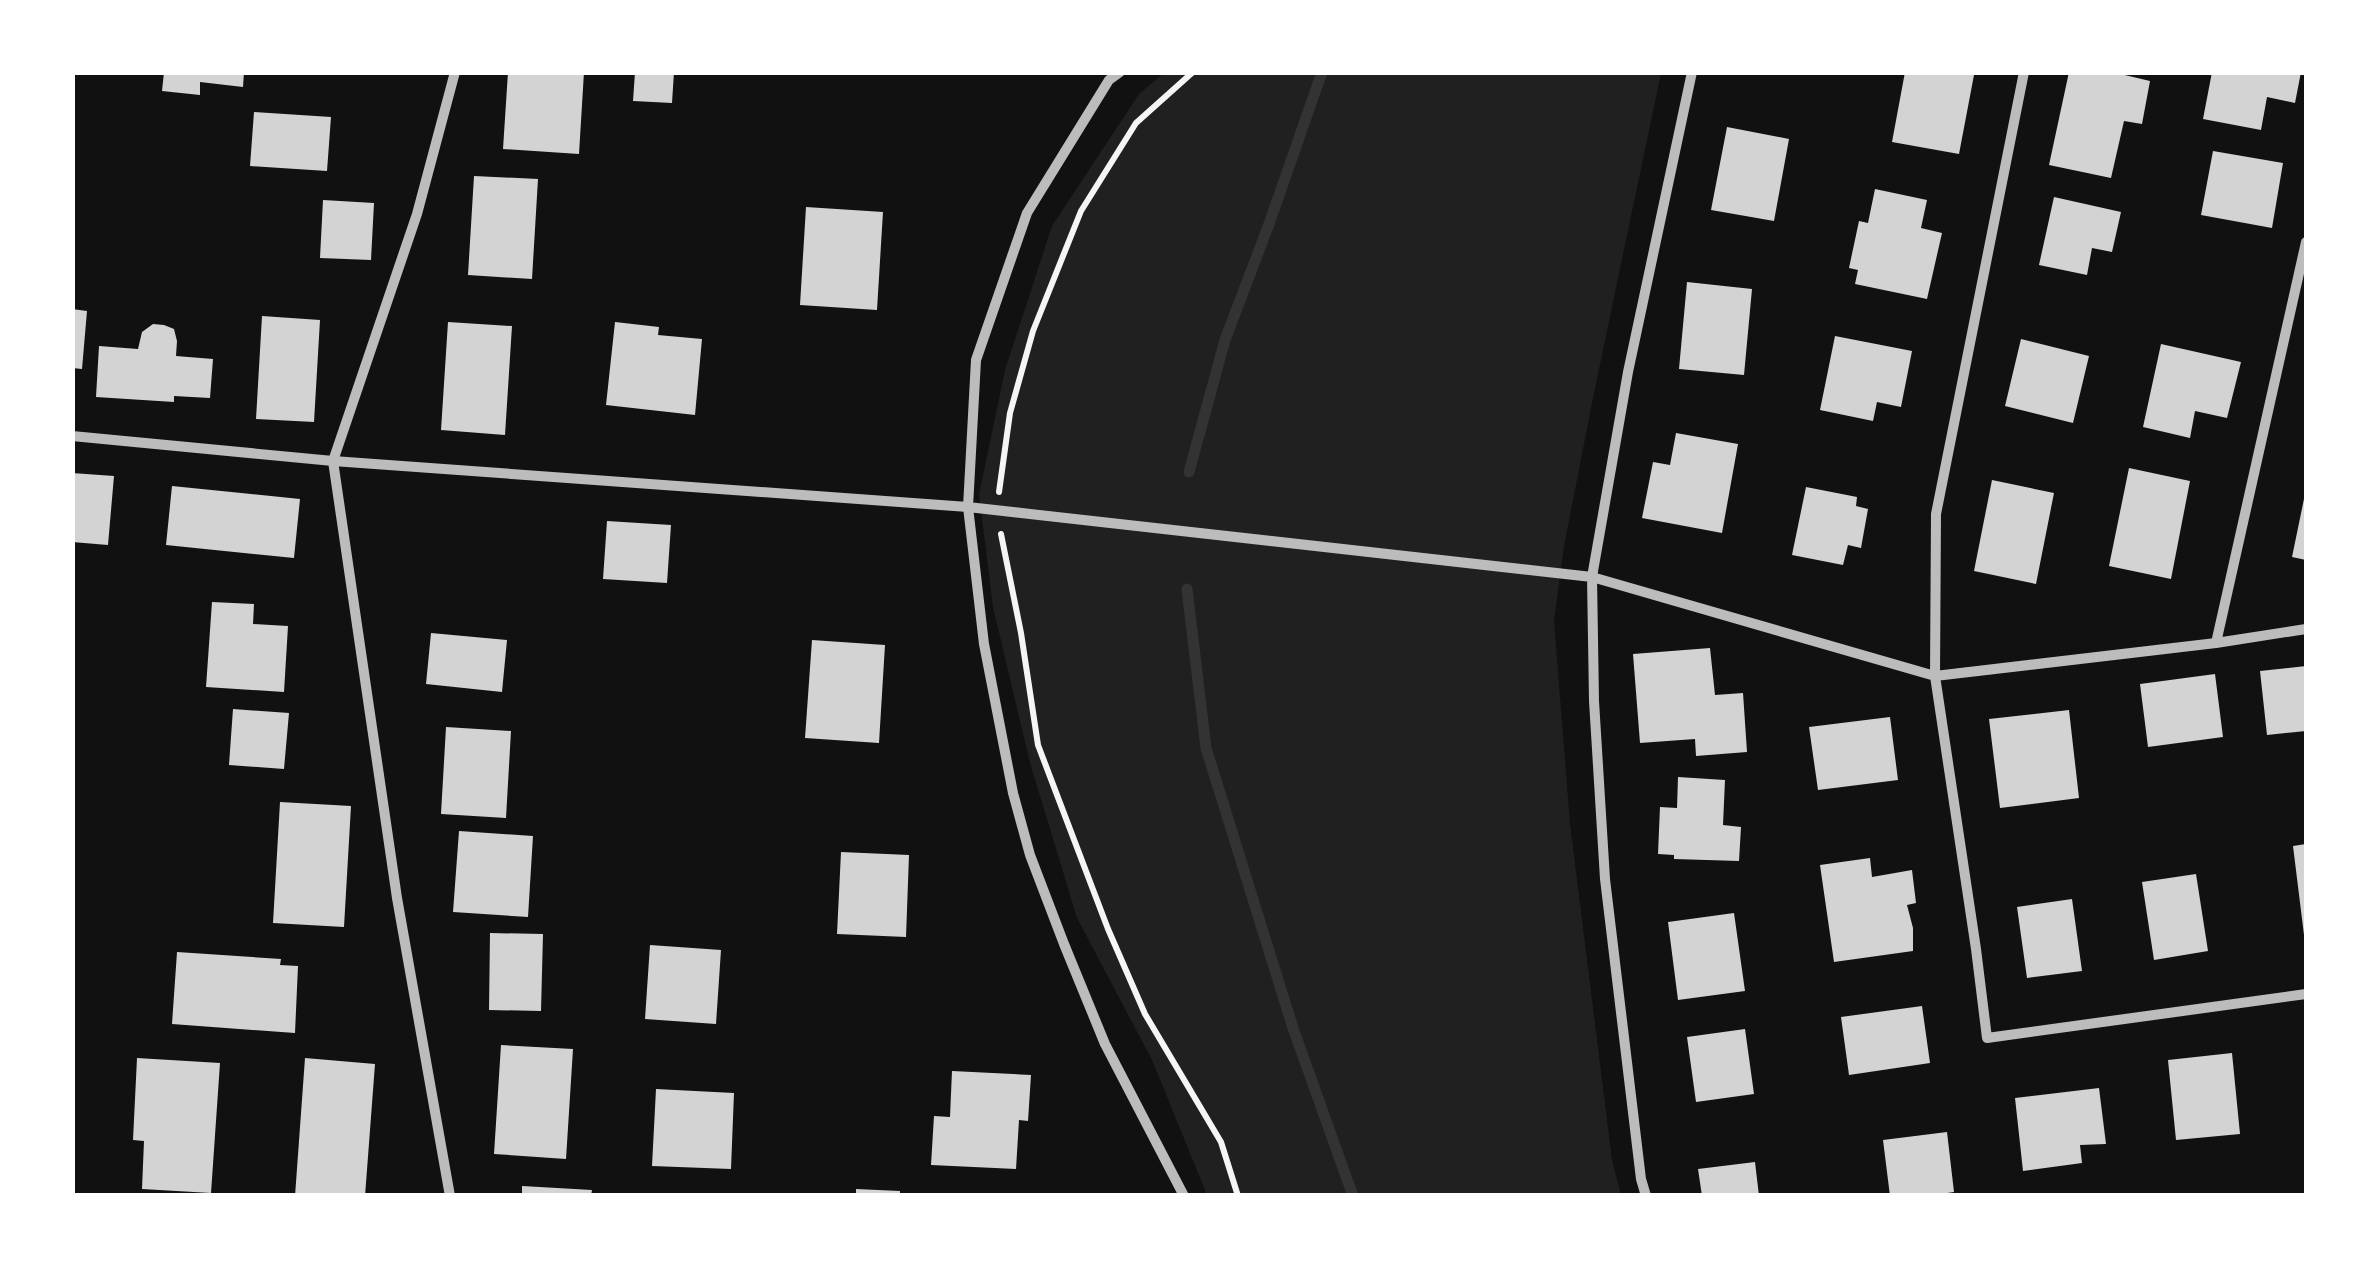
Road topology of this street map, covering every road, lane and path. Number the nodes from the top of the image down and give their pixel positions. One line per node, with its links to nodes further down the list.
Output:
1 (454, 72): 8 (street)
2 (1120, 72): 9 (street)
3 (1194, 72): 10 (path)
4 (1692, 72): 11 (street)
5 (2024, 72): 14 (street)
6 (2306, 242): 13 (street)
7 (72, 436): 8 (street)
8 (333, 461): 9 (street); 16 (street)
9 (968, 507): 10 (street); 17 (street)
10 (997, 512): 11 (street); 18 (path)
11 (1592, 577): 14 (street); 19 (street)
12 (2306, 629): 13 (street)
13 (2216, 643): 14 (street)
14 (1935, 676): 15 (street)
15 (2306, 994)
16 (450, 1196)
17 (1184, 1196)
18 (1238, 1196)
19 (1646, 1196)

